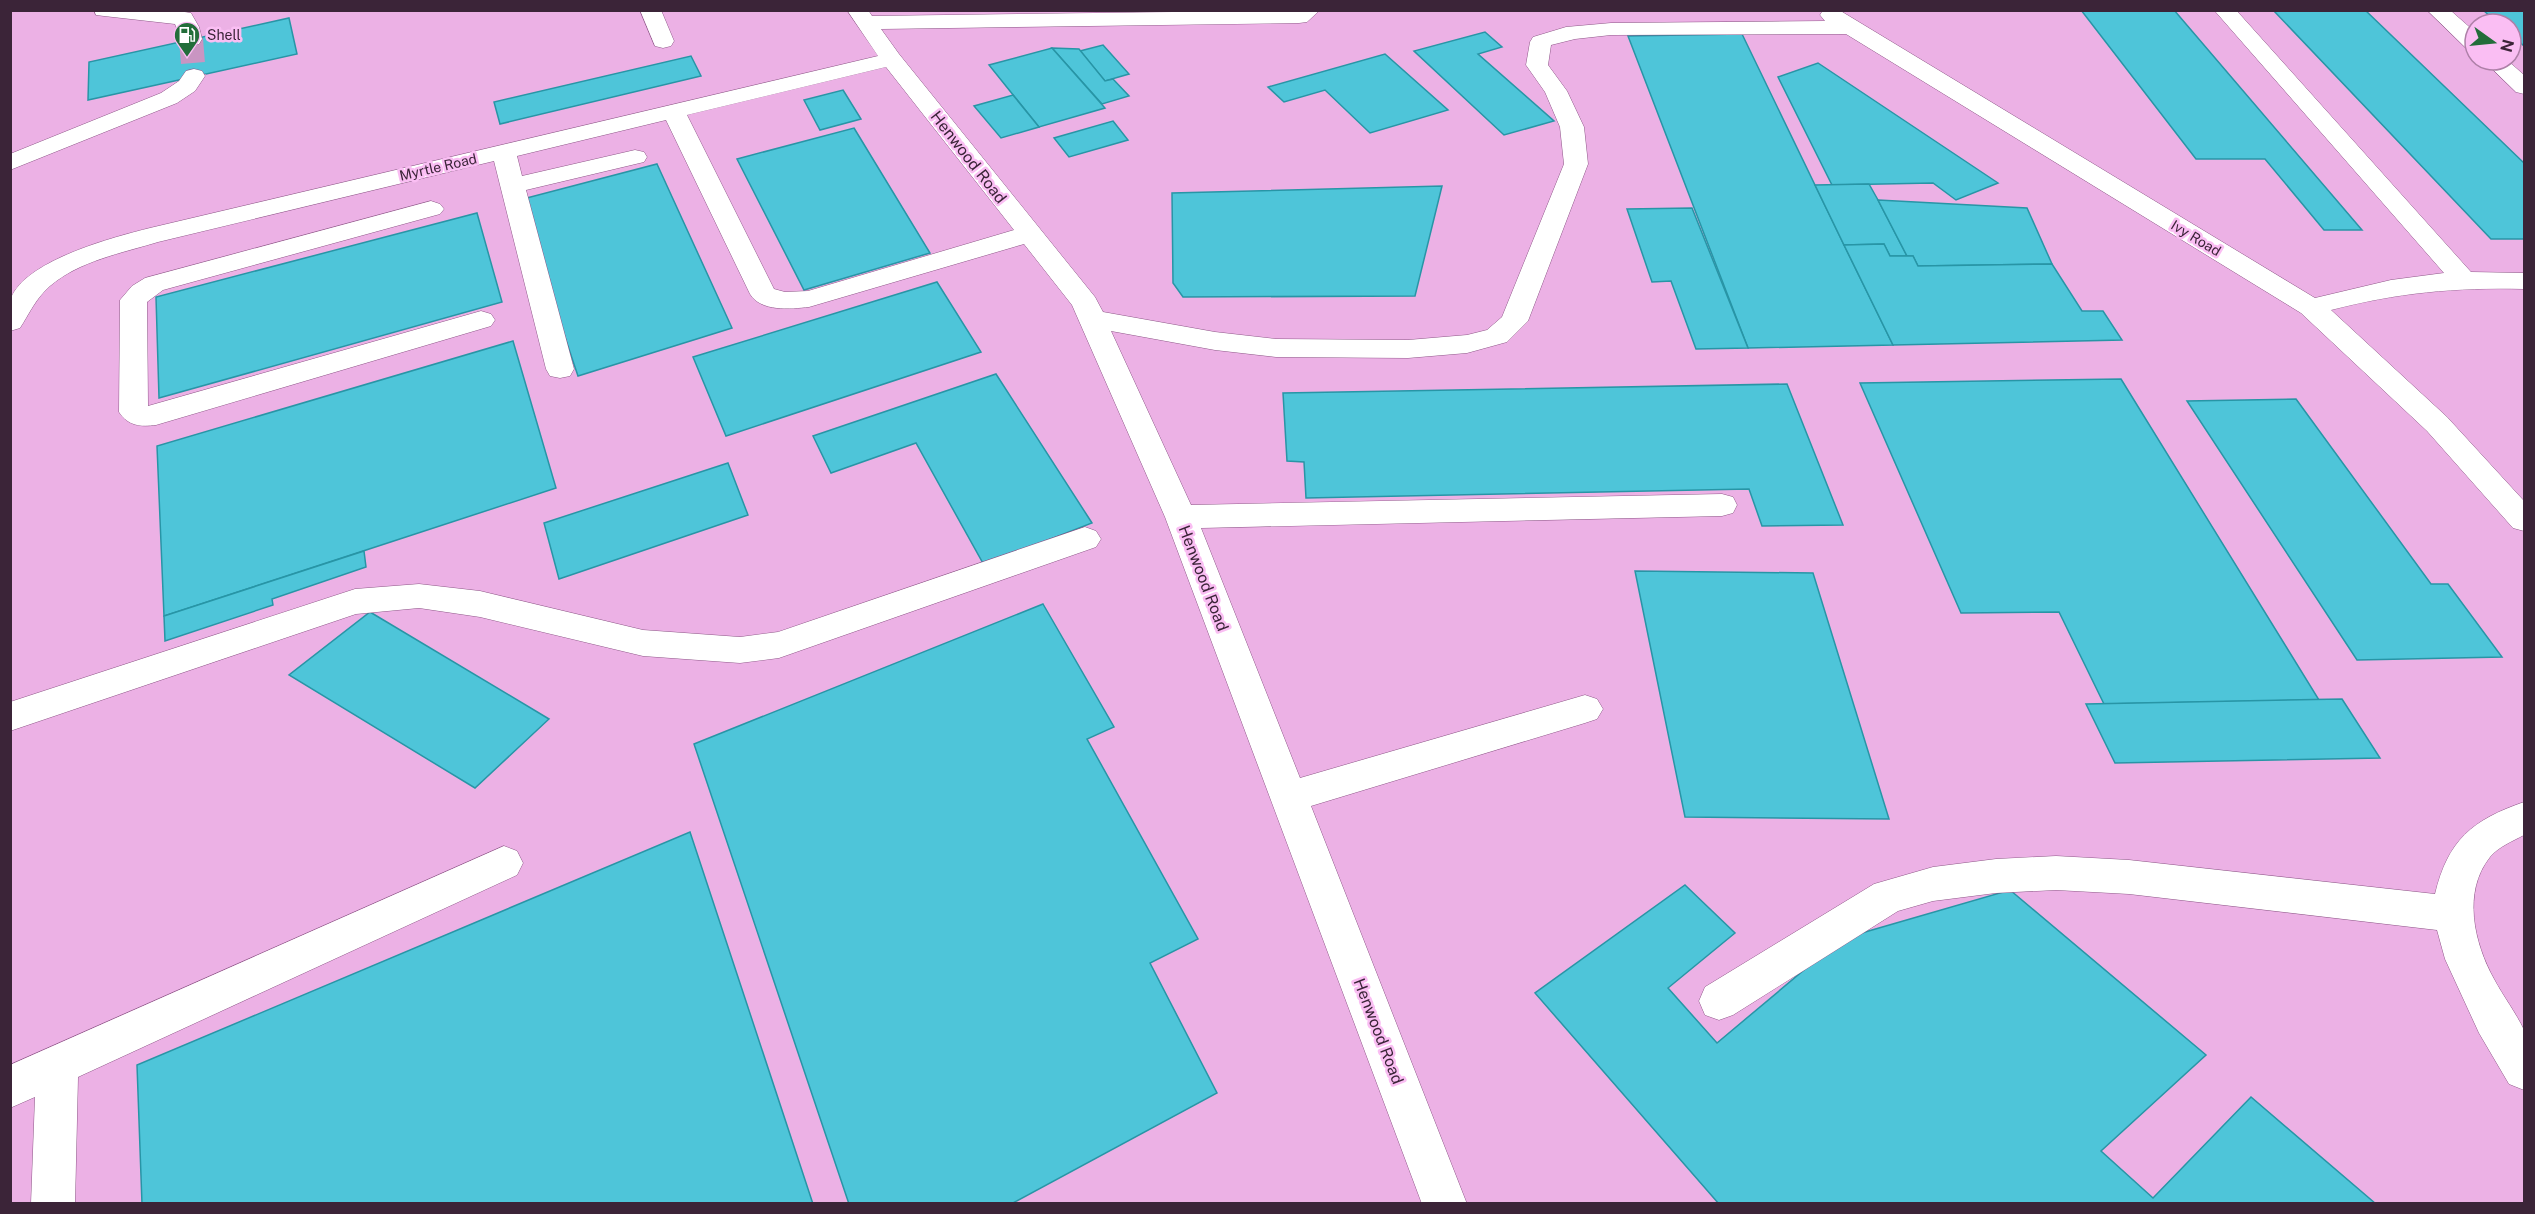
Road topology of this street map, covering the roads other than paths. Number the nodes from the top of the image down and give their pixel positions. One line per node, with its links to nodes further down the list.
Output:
1 (104, 10): 10 (street)
2 (650, 10): 11 (street)
3 (1310, 10): 7 (street)
4 (1824, 10): 8 (street, Ivy Road)
5 (2224, 10): 25 (street)
6 (2437, 10): 9 (street)
7 (861, 17): 12 (street, Henwood Road)
8 (1850, 27): 27 (street, Ivy Road); 28 (street)
9 (2463, 33)
10 (191, 39)
11 (663, 41)
12 (891, 59): 16 (street, Myrtle Road); 23 (street, Henwood Road)
13 (2507, 72): 15 (street)
14 (194, 76): 19 (street)
15 (2524, 87)
16 (674, 111): 17 (street, Myrtle Road); 23 (street)
17 (504, 152): 20 (street); 21 (street, Myrtle Road)
18 (635, 157): 20 (street)
19 (10, 163)
20 (512, 186): 31 (street)
21 (289, 203): 24 (street); 30 (street, Myrtle Road)
22 (431, 209): 24 (street)
23 (1029, 234): 28 (street, Henwood Road)
24 (296, 245): 29 (street)
25 (2463, 280): 26 (street); 27 (street)
26 (2524, 280)
27 (2311, 307): 34 (street, Ivy Road)
28 (1092, 319): 33 (street, Henwood Road)
29 (481, 321)
30 (10, 322)
31 (560, 369)
32 (1722, 505): 33 (street)
33 (1181, 517): 38 (street, Henwood Road)
34 (2524, 520)
35 (1085, 538): 37 (street)
36 (1585, 710): 38 (street)
37 (10, 717)
38 (1288, 797): 47 (street, Henwood Road)
39 (2524, 818): 41 (street)
40 (504, 863): 43 (street)
41 (2452, 914): 42 (street); 44 (street)
42 (1719, 1000)
43 (57, 1065): 45 (street); 46 (street)
44 (2524, 1068)
45 (10, 1087)
46 (53, 1203)
47 (1445, 1203)

